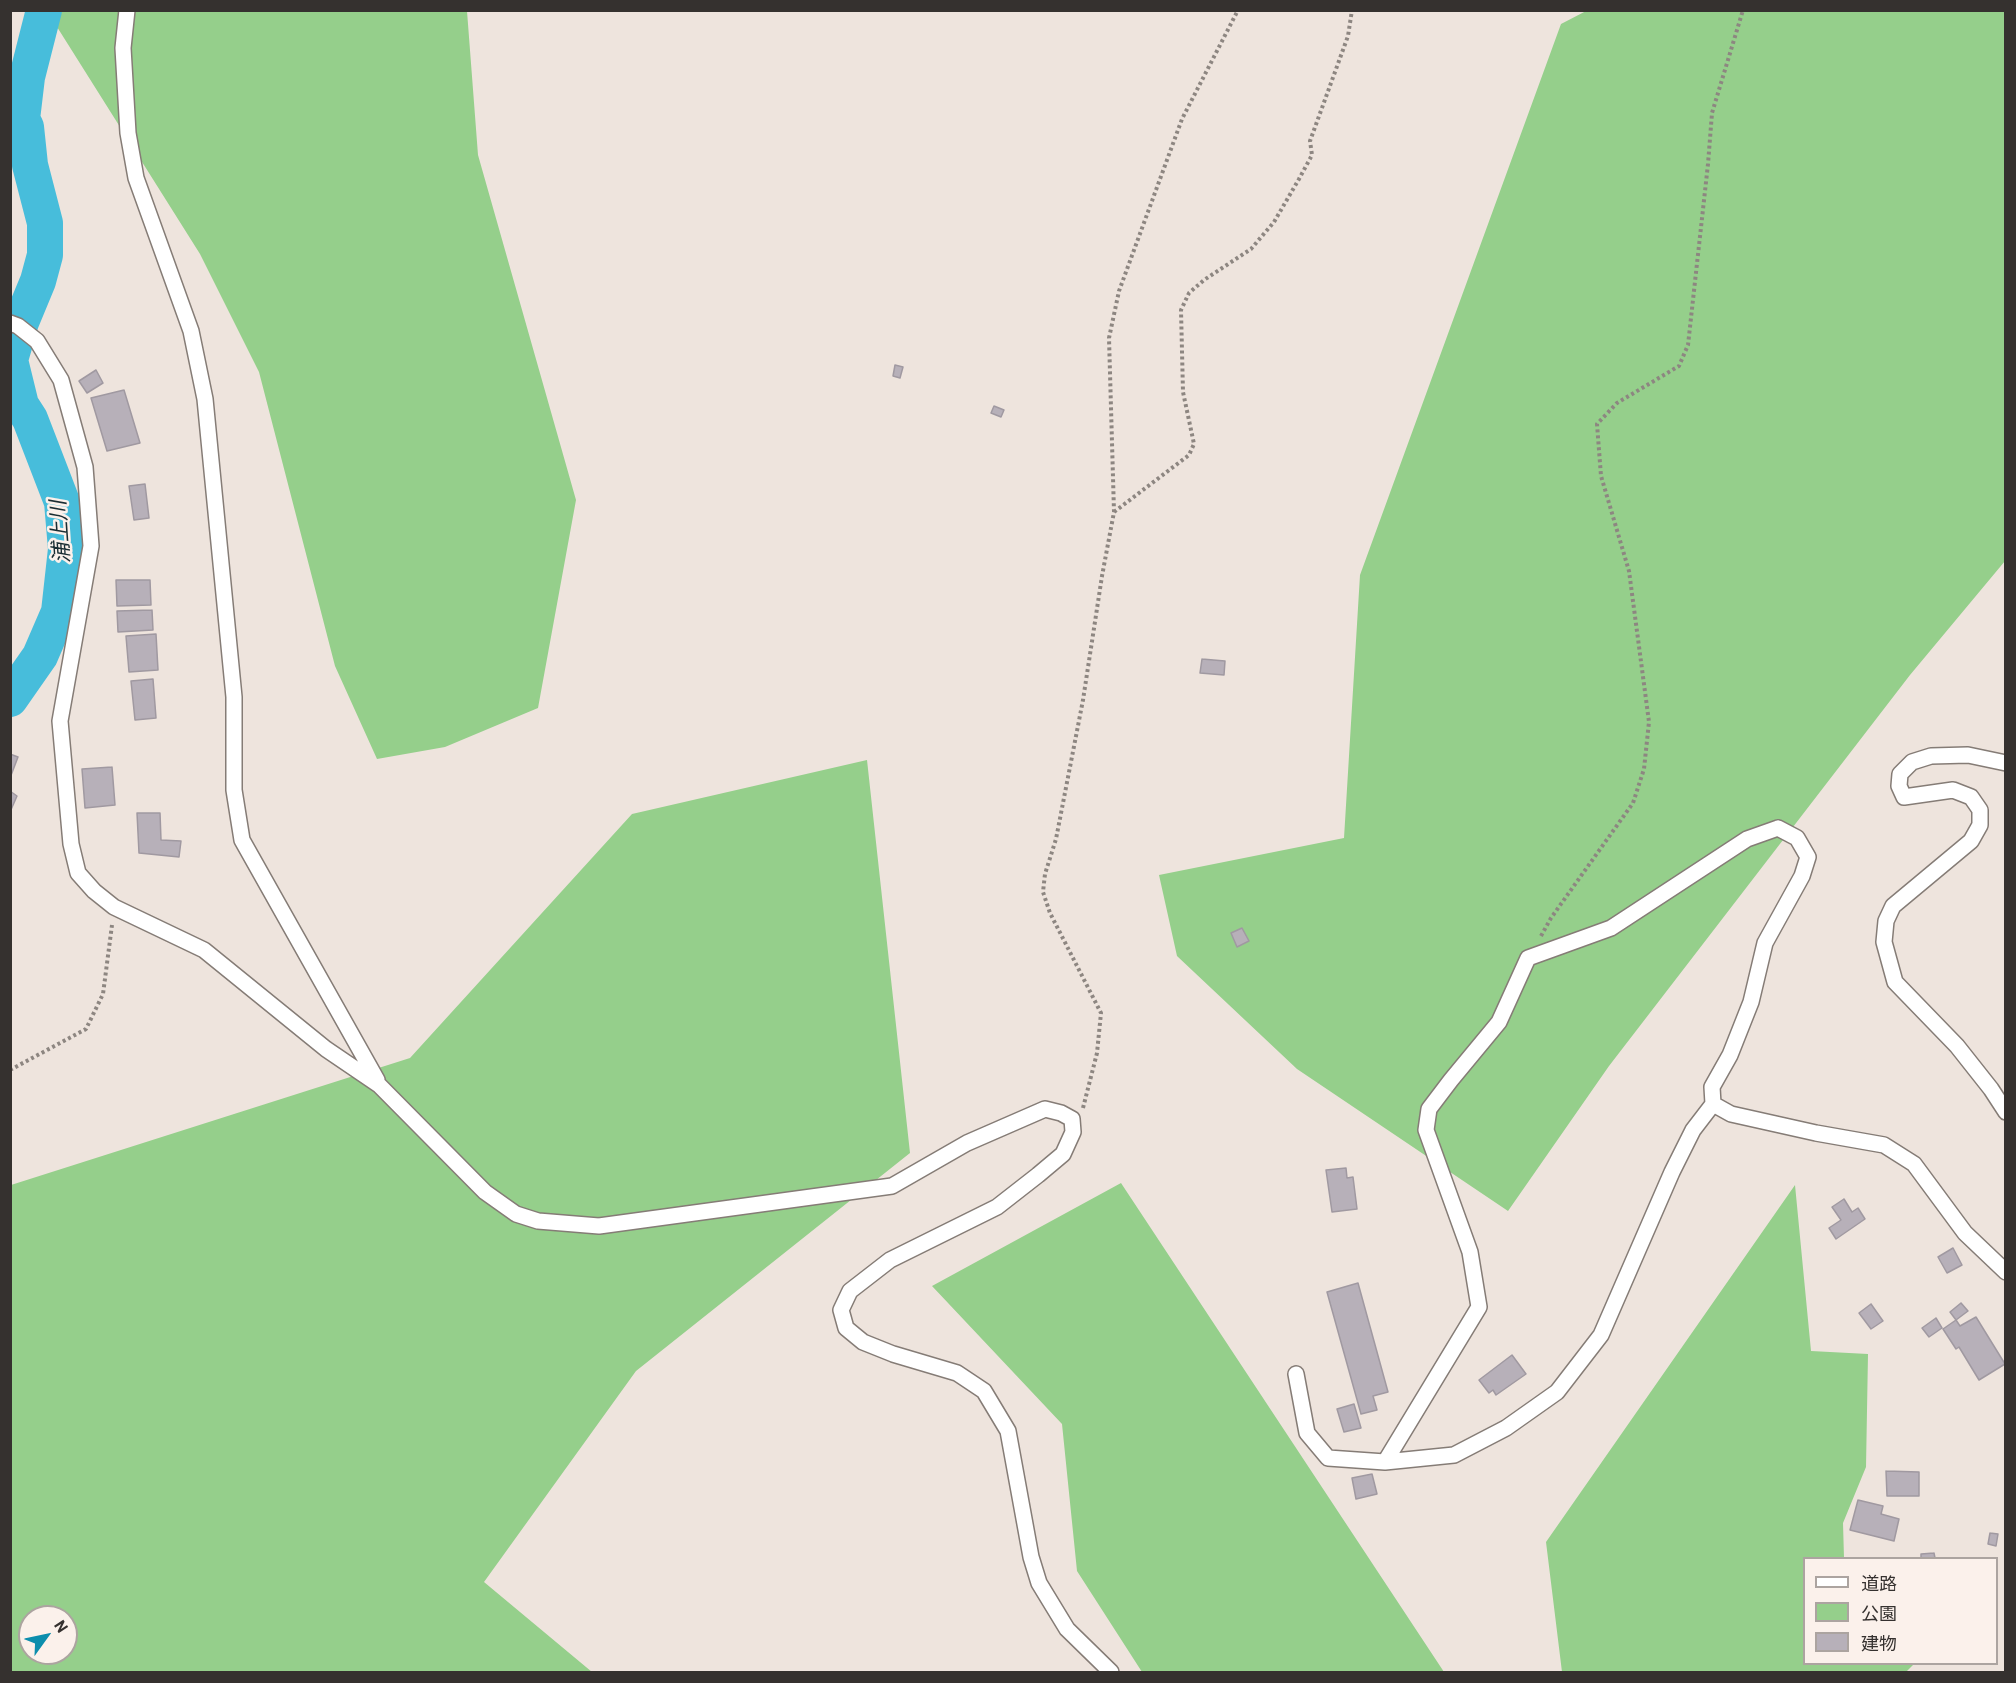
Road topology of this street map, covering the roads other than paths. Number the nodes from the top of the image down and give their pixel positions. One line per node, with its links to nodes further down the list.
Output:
1 (127, 10): 4 (street)
2 (10, 323): 4 (street)
3 (2006, 763): 6 (street)
4 (379, 1085): 10 (street)
5 (1713, 1104): 7 (street); 9 (street); 9 (street)
6 (2006, 1113)
7 (2006, 1272)
8 (1296, 1374): 9 (street)
9 (1386, 1462)
10 (1111, 1672)

